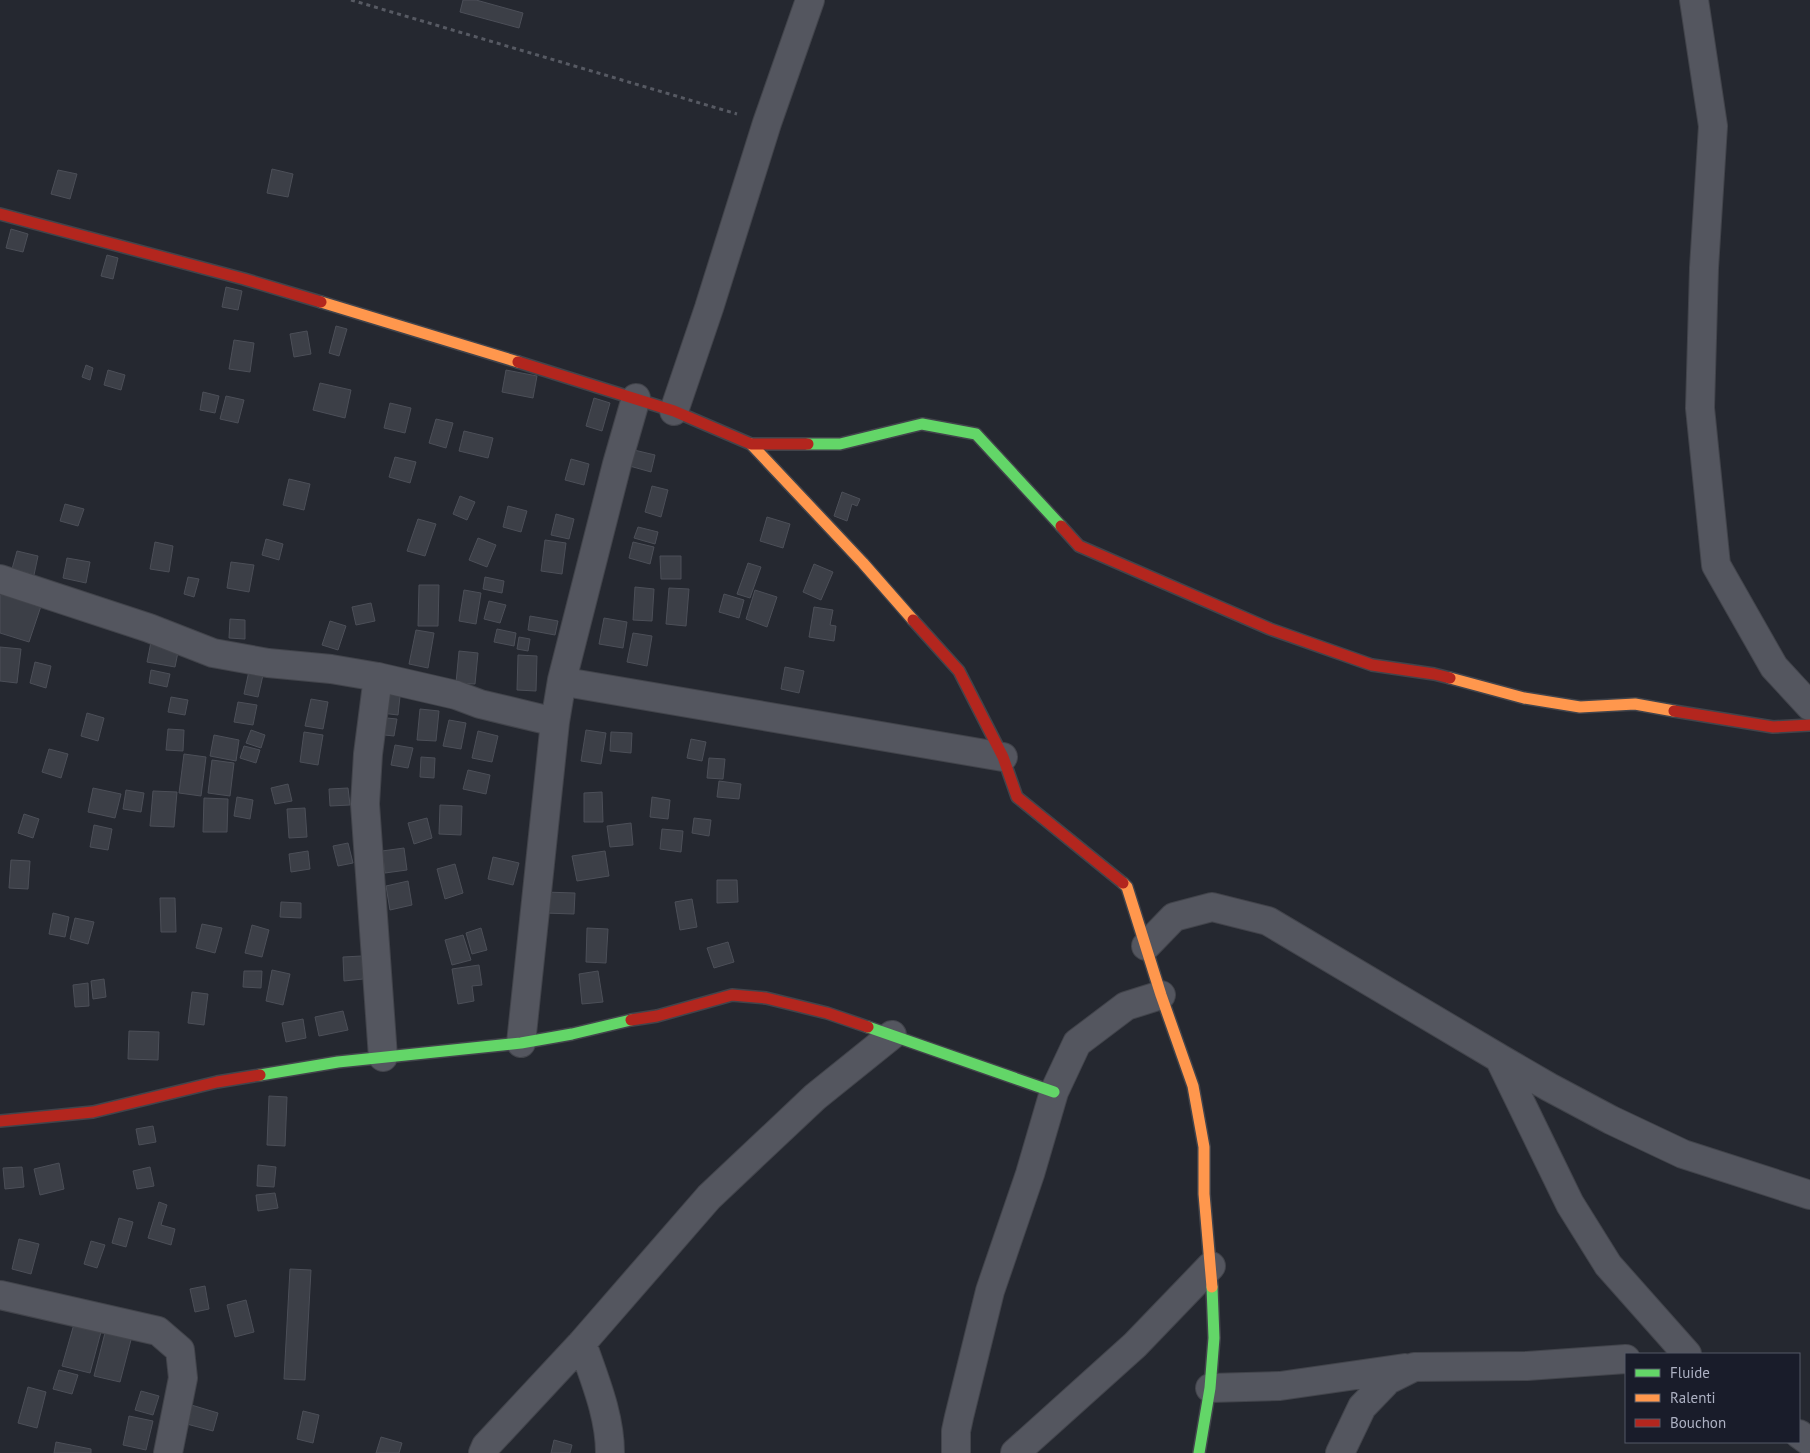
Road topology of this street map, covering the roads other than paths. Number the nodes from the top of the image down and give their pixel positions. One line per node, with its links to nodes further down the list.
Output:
1 (810, 0): 5 (street)
2 (1694, 0): 10 (street)
3 (0, 214): 4 (street)
4 (636, 398): 5 (street); 9 (street)
5 (674, 411): 6 (street)
6 (751, 444): 12 (street); 13 (street)
7 (0, 579): 8 (street)
8 (378, 677): 11 (street); 18 (street)
9 (562, 680): 11 (street); 13 (street)
10 (1810, 706)
11 (555, 722): 17 (street)
12 (1810, 725)
13 (1003, 756): 14 (street)
14 (1146, 946): 15 (street); 19 (street)
15 (1160, 995): 20 (street); 23 (street)
16 (892, 1035): 17 (street); 20 (street); 25 (street)
17 (521, 1043): 18 (street)
18 (383, 1057): 21 (street)
19 (1500, 1058): 22 (street); 26 (street)
20 (1054, 1092): 33 (street)
21 (0, 1121)
22 (1810, 1195)
23 (1211, 1266): 29 (street); 34 (street)
24 (0, 1295): 30 (street)
25 (582, 1343): 31 (street); 32 (street)
26 (1685, 1353)
27 (1625, 1359): 28 (street)
28 (1414, 1367): 29 (street); 36 (street)
29 (1210, 1388): 35 (street)
30 (168, 1453)
31 (483, 1453)
32 (610, 1453)
33 (956, 1453)
34 (1015, 1453)
35 (1199, 1453)
36 (1340, 1453)

